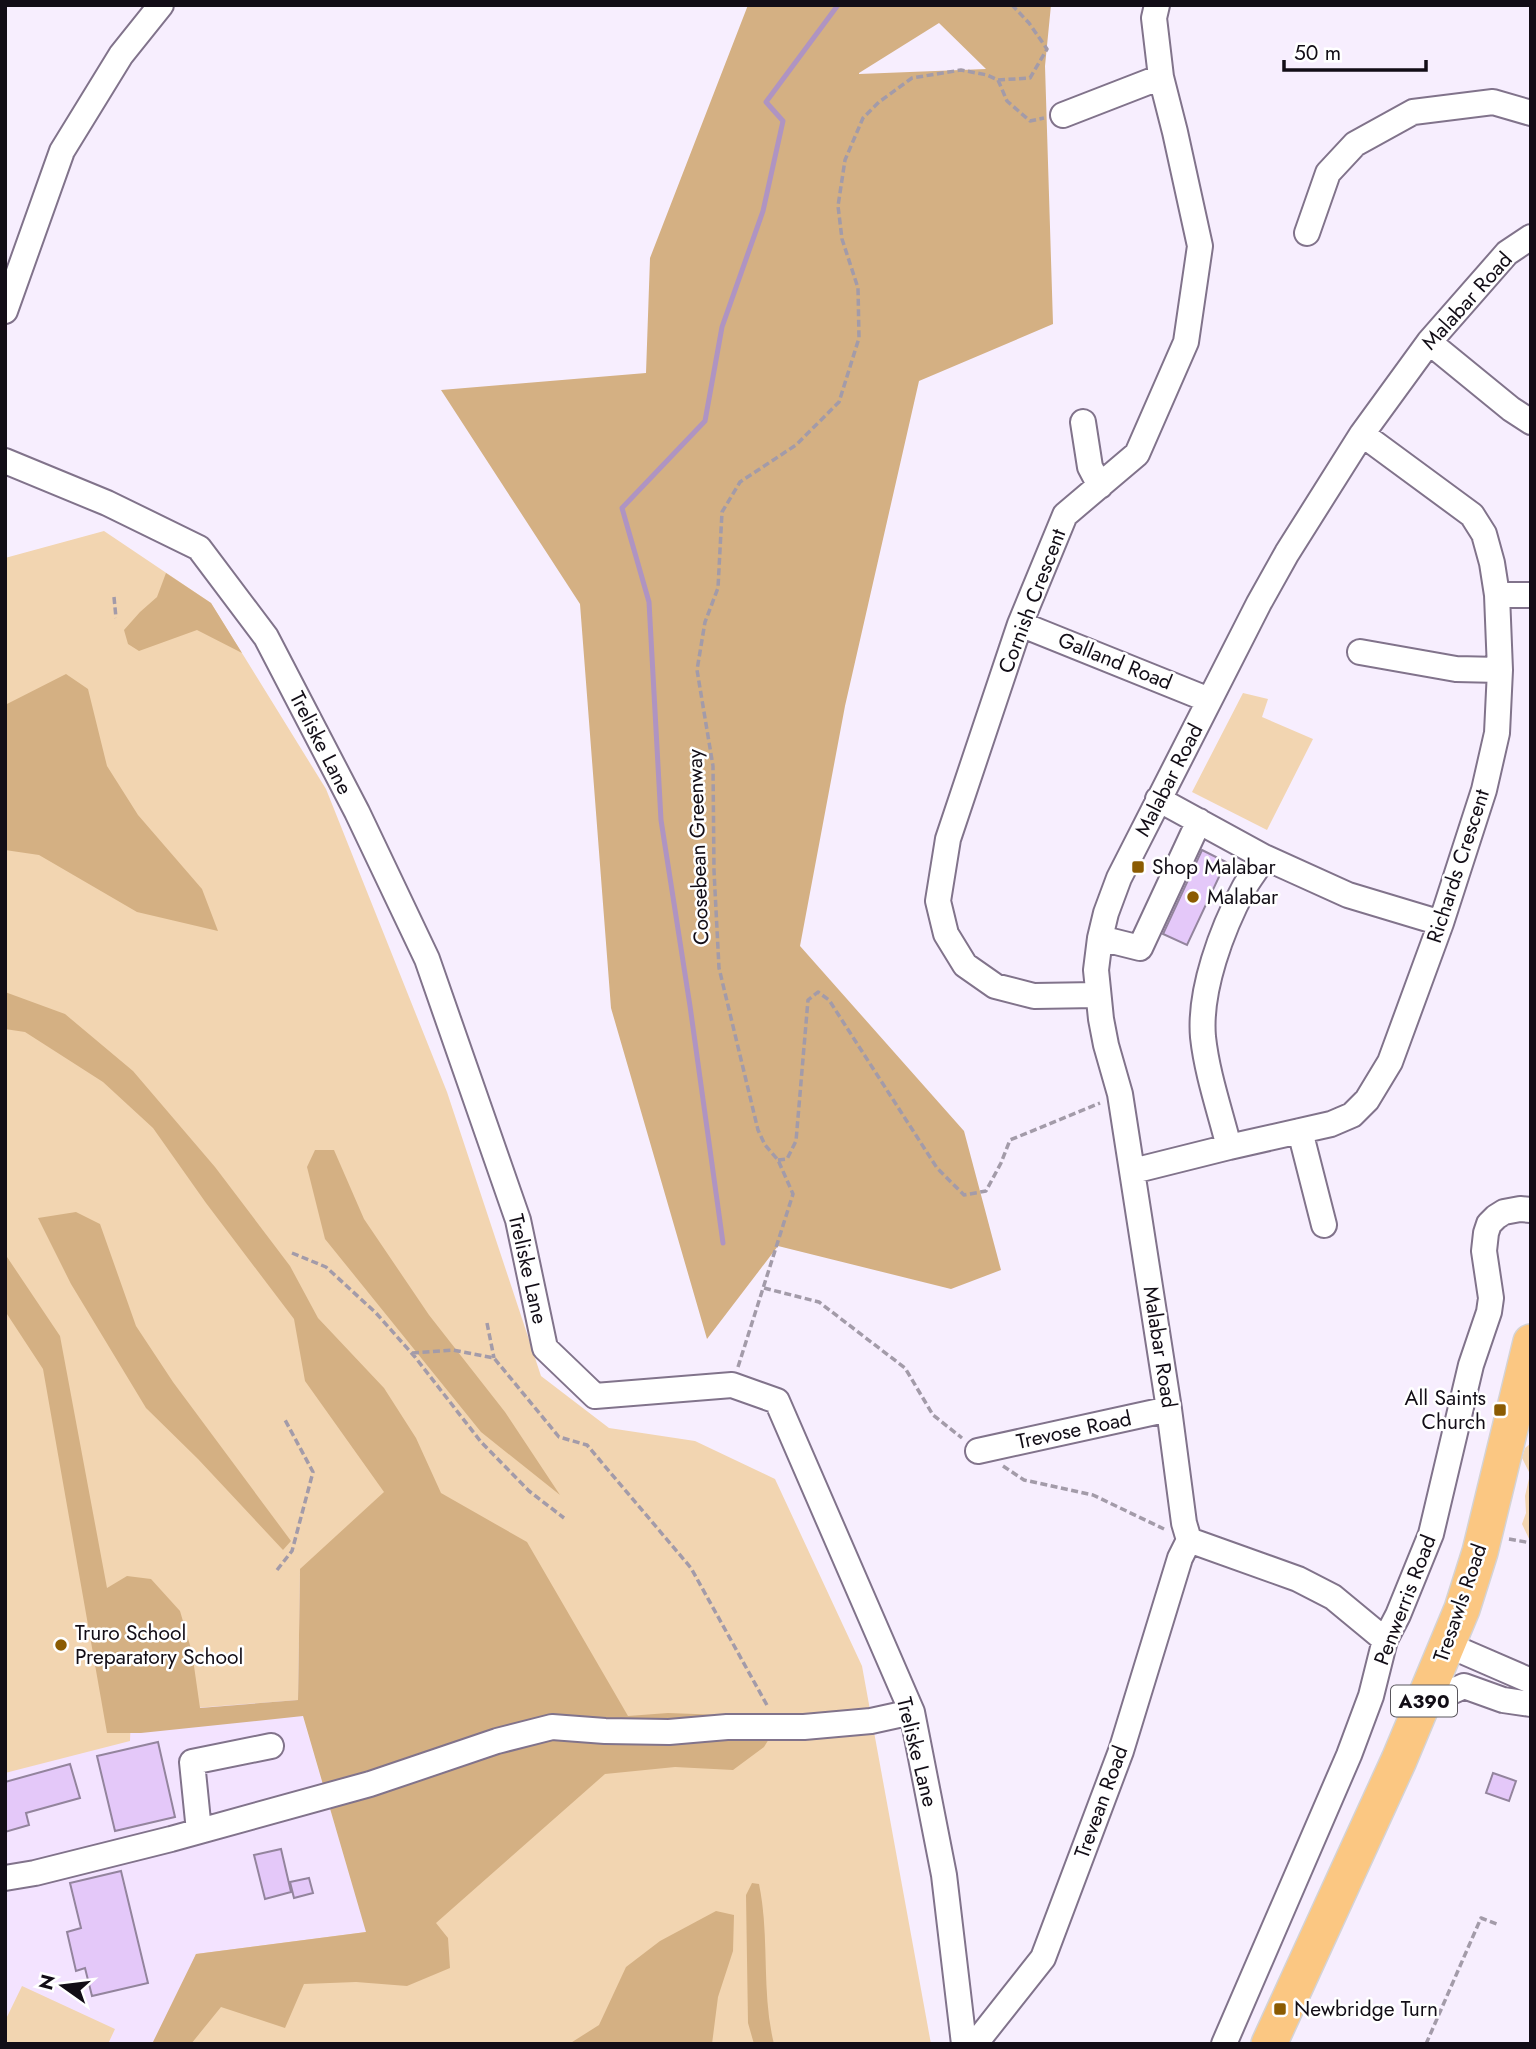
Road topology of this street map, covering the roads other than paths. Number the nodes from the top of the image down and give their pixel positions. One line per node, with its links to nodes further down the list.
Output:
1 (161, 5): 8 (street)
2 (1157, 5): 3 (street, Cornish Crescent)
3 (1161, 77): 5 (street); 14 (street, Cornish Crescent)
4 (1531, 113): 6 (street)
5 (1063, 115)
6 (1307, 233)
7 (1531, 237): 9 (street, Malabar Road)
8 (5, 311)
9 (1429, 342): 11 (street); 12 (street, Malabar Road)
10 (1083, 422): 14 (street)
11 (1531, 422)
12 (1362, 434): 15 (street, Richards Crescent); 20 (street, Malabar Road)
13 (5, 461): 41 (street, Treliske Lane)
14 (1100, 485): 17 (street, Cornish Crescent)
15 (1497, 595): 16 (street); 19 (street, Richards Crescent)
16 (1531, 595)
17 (1020, 624): 20 (street, Galland Road); 26 (street, Cornish Crescent)
18 (1360, 652): 19 (street)
19 (1500, 670): 24 (street, Richards Crescent)
20 (1209, 700): 21 (street, Malabar Road)
21 (1158, 799): 22 (street); 25 (street, Malabar Road)
22 (1199, 821): 23 (street); 25 (street)
23 (1264, 857): 24 (street); 28 (street)
24 (1441, 923): 27 (street, Richards Crescent)
25 (1100, 939): 26 (street, Malabar Road)
26 (1097, 995): 29 (street, Malabar Road)
27 (1300, 1131): 28 (street, Richards Crescent); 31 (street)
28 (1228, 1147): 29 (street, Richards Crescent)
29 (1133, 1171): 33 (street, Malabar Road)
30 (1531, 1210): 36 (street, Penwerris Road)
31 (1324, 1225)
32 (1531, 1342): 37 (highway, Tresawls Road / A390)
33 (1169, 1409): 34 (street, Trevose Road); 35 (street, Malabar Road)
34 (978, 1451)
35 (1189, 1541): 36 (street); 46 (street, Trevean Road)
36 (1385, 1640): 47 (street, Penwerris Road)
37 (1443, 1656): 38 (street); 39 (street); 40 (highway, Tresawls Road / A390)
38 (1531, 1681)
39 (1531, 1702): 40 (street)
40 (1422, 1705): 48 (highway, Tresawls Road / A390)
41 (912, 1712): 43 (street); 45 (street, Treliske Lane)
42 (271, 1746): 43 (street)
43 (199, 1831): 44 (street)
44 (5, 1878)
45 (964, 2044)
46 (975, 2044)
47 (1224, 2044)
48 (1269, 2044)

